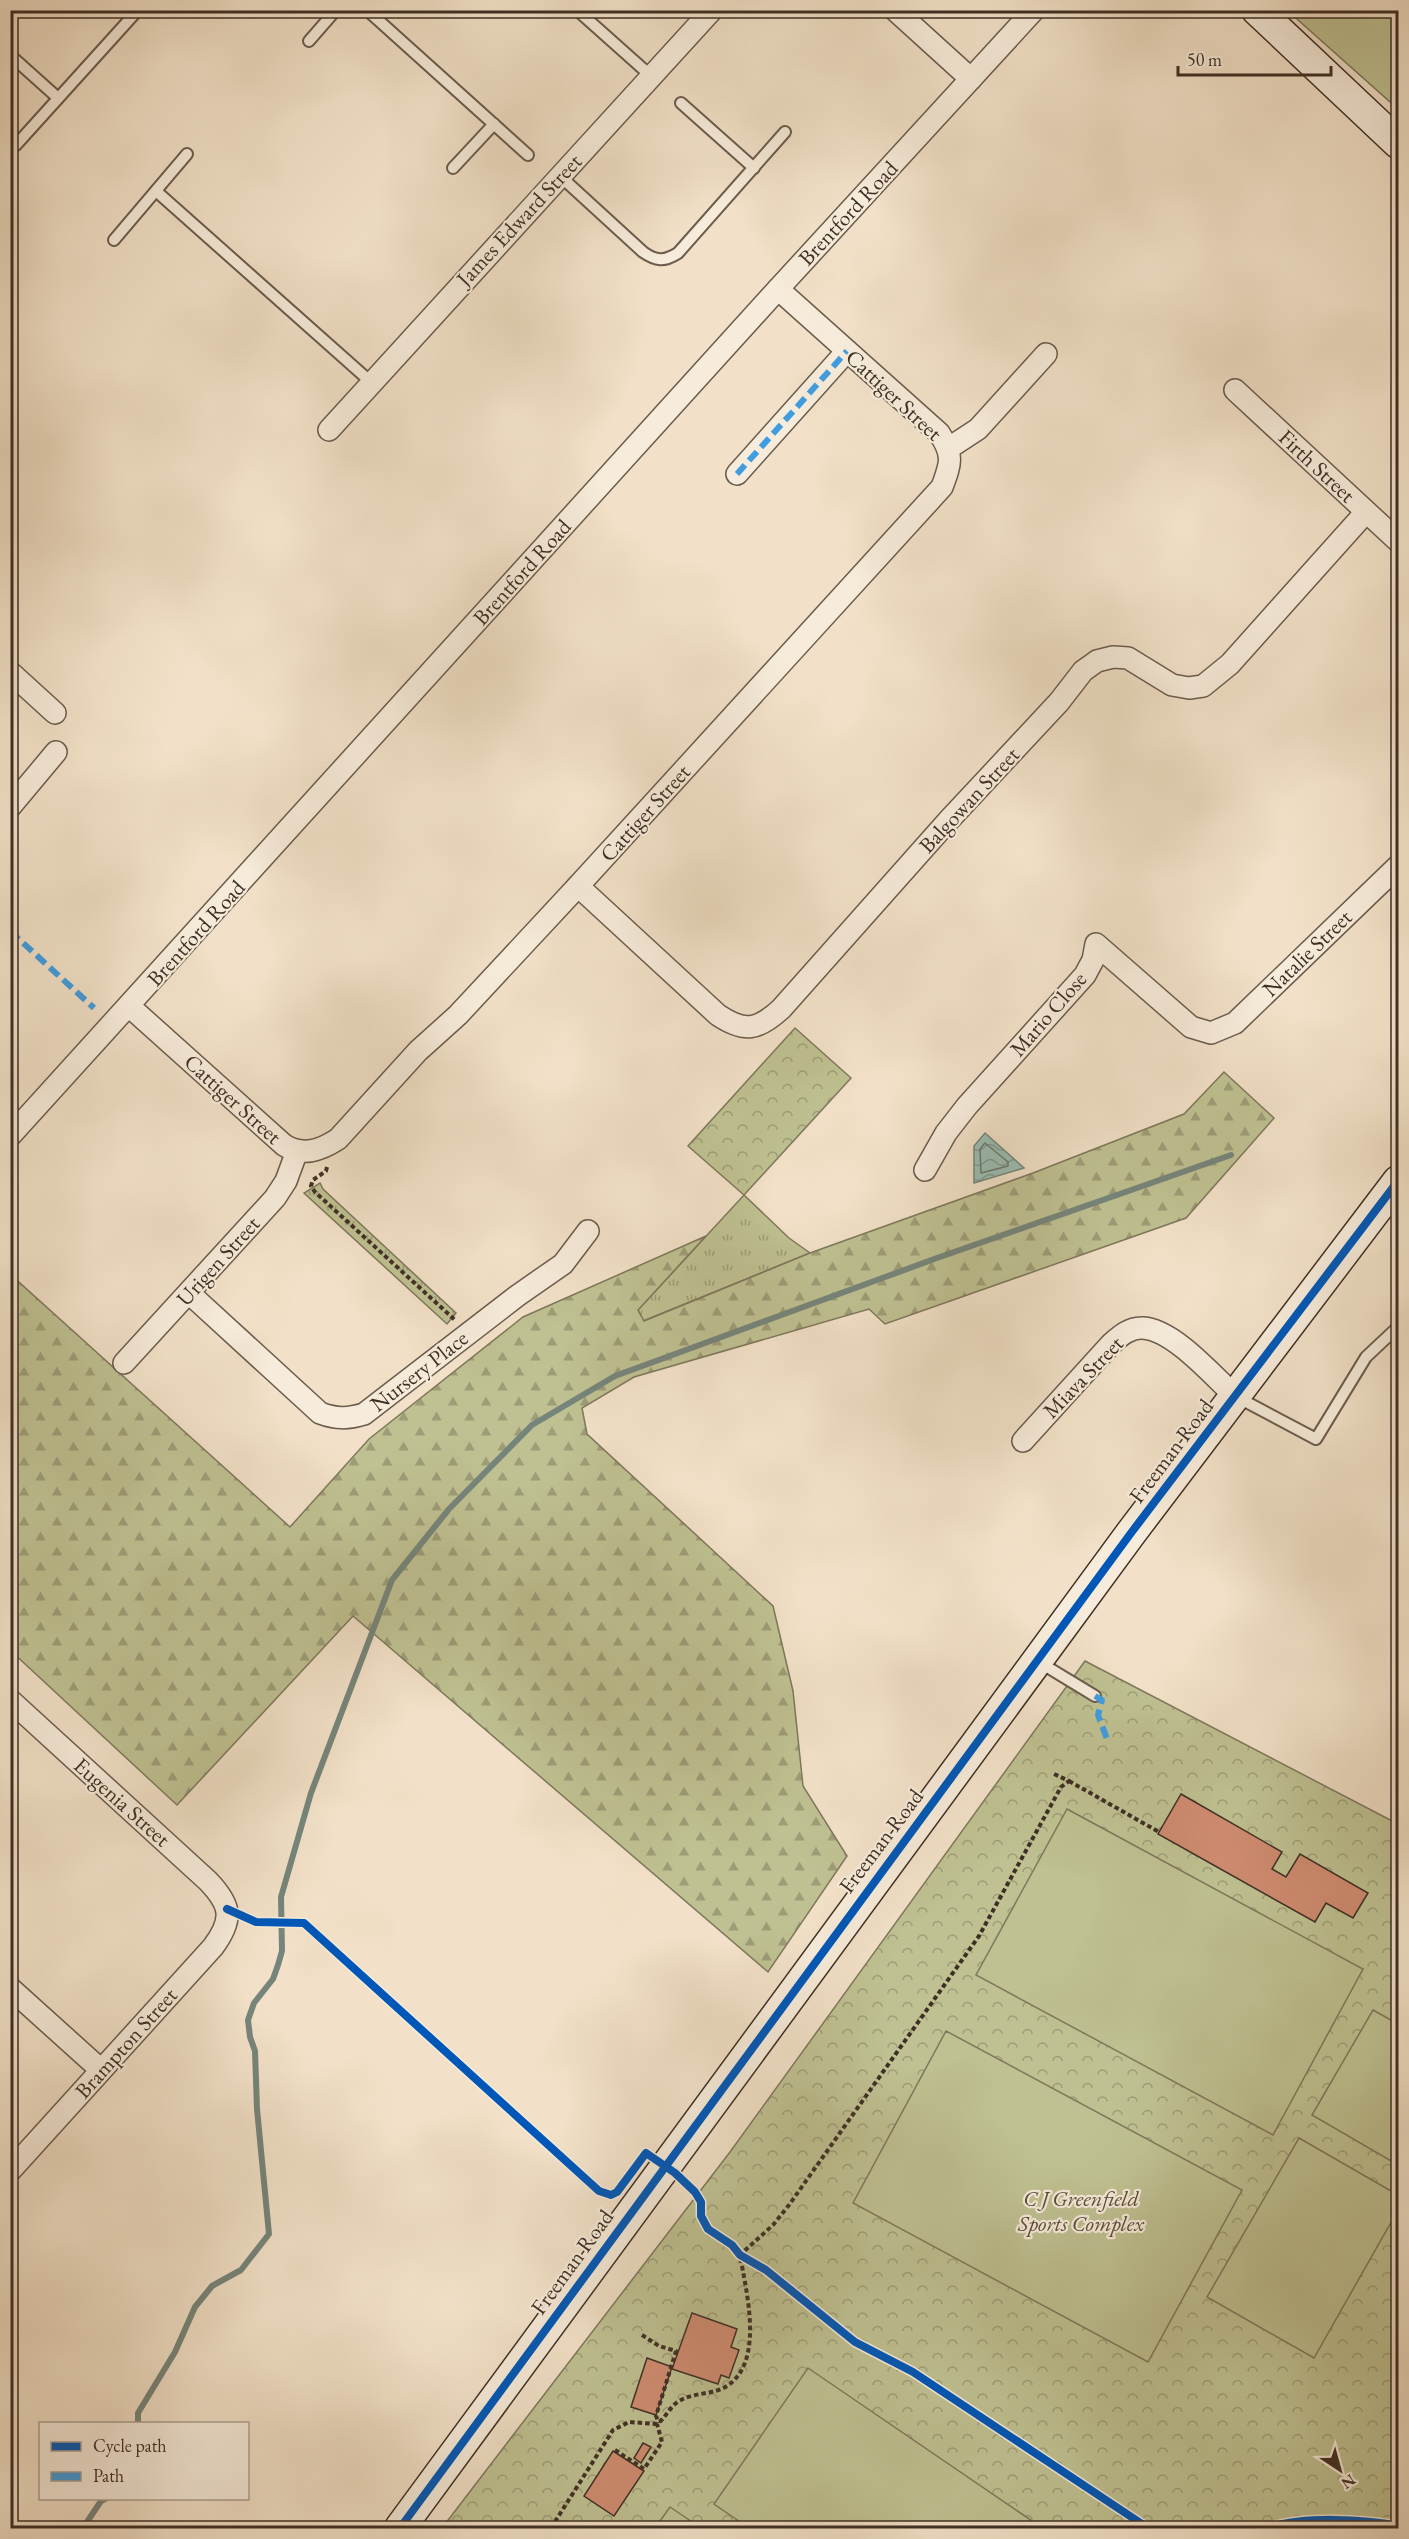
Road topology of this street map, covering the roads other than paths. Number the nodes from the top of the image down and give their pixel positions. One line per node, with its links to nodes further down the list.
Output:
1 (138, 10): 13 (lane)
2 (336, 10): 9 (lane)
3 (367, 10): 15 (lane)
4 (577, 10): 11 (lane)
5 (712, 10): 11 (street, James Edward Street)
6 (895, 10): 12 (street)
7 (1034, 10): 12 (street, Brentford Road)
8 (1257, 10): 17 (street)
9 (309, 41)
10 (10, 55): 13 (lane)
11 (651, 76): 23 (street, James Edward Street)
12 (971, 79): 26 (street, Brentford Road)
13 (58, 98): 18 (lane)
14 (681, 103): 22 (lane)
15 (494, 124): 20 (lane); 21 (lane)
16 (785, 132): 22 (lane)
17 (1398, 143)
18 (16, 145)
19 (187, 154): 24 (lane)
20 (528, 155)
21 (453, 168)
22 (753, 168): 23 (lane)
23 (560, 176): 29 (street, James Edward Street)
24 (156, 191): 25 (lane); 29 (lane)
25 (114, 240)
26 (778, 289): 27 (street, Cattiger Street); 42 (street, Brentford Road)
27 (847, 351): 32 (street, Cattiger Street); 33 (street)
28 (1046, 354): 32 (street)
29 (372, 383): 31 (street, James Edward Street)
30 (1235, 390): 34 (street, Firth Street)
31 (329, 430)
32 (949, 448): 41 (street, Cattiger Street)
33 (737, 474)
34 (1366, 512): 35 (street, Firth Street); 41 (street, Balgowan Street)
35 (1398, 541)
36 (10, 672): 37 (street)
37 (55, 713)
38 (56, 752): 39 (street)
39 (10, 807)
40 (1398, 866): 43 (street, Natalie Street)
41 (578, 886): 45 (street, Cattiger Street)
42 (129, 1006): 44 (street, Brentford Road); 45 (street, Cattiger Street)
43 (1211, 1033): 46 (street, Mario Close)
44 (10, 1136)
45 (297, 1151): 49 (street, Urigen Street)
46 (925, 1170)
47 (1398, 1181): 52 (street, Freeman Road)
48 (588, 1231): 49 (street, Nursery Place)
49 (189, 1293): 51 (street, Urigen Street)
50 (1398, 1327): 52 (lane)
51 (124, 1363)
52 (1235, 1396): 53 (street, Miava Street); 54 (street, Freeman Road)
53 (1023, 1441)
54 (1038, 1660): 55 (lane); 61 (street, Freeman Road)
55 (1095, 1696)
56 (10, 1700): 57 (street, Eugenia Street)
57 (227, 1908): 59 (street, Brampton Street)
58 (10, 1988): 59 (street)
59 (101, 2070): 60 (street, Brampton Street)
60 (10, 2170)
61 (400, 2529)

